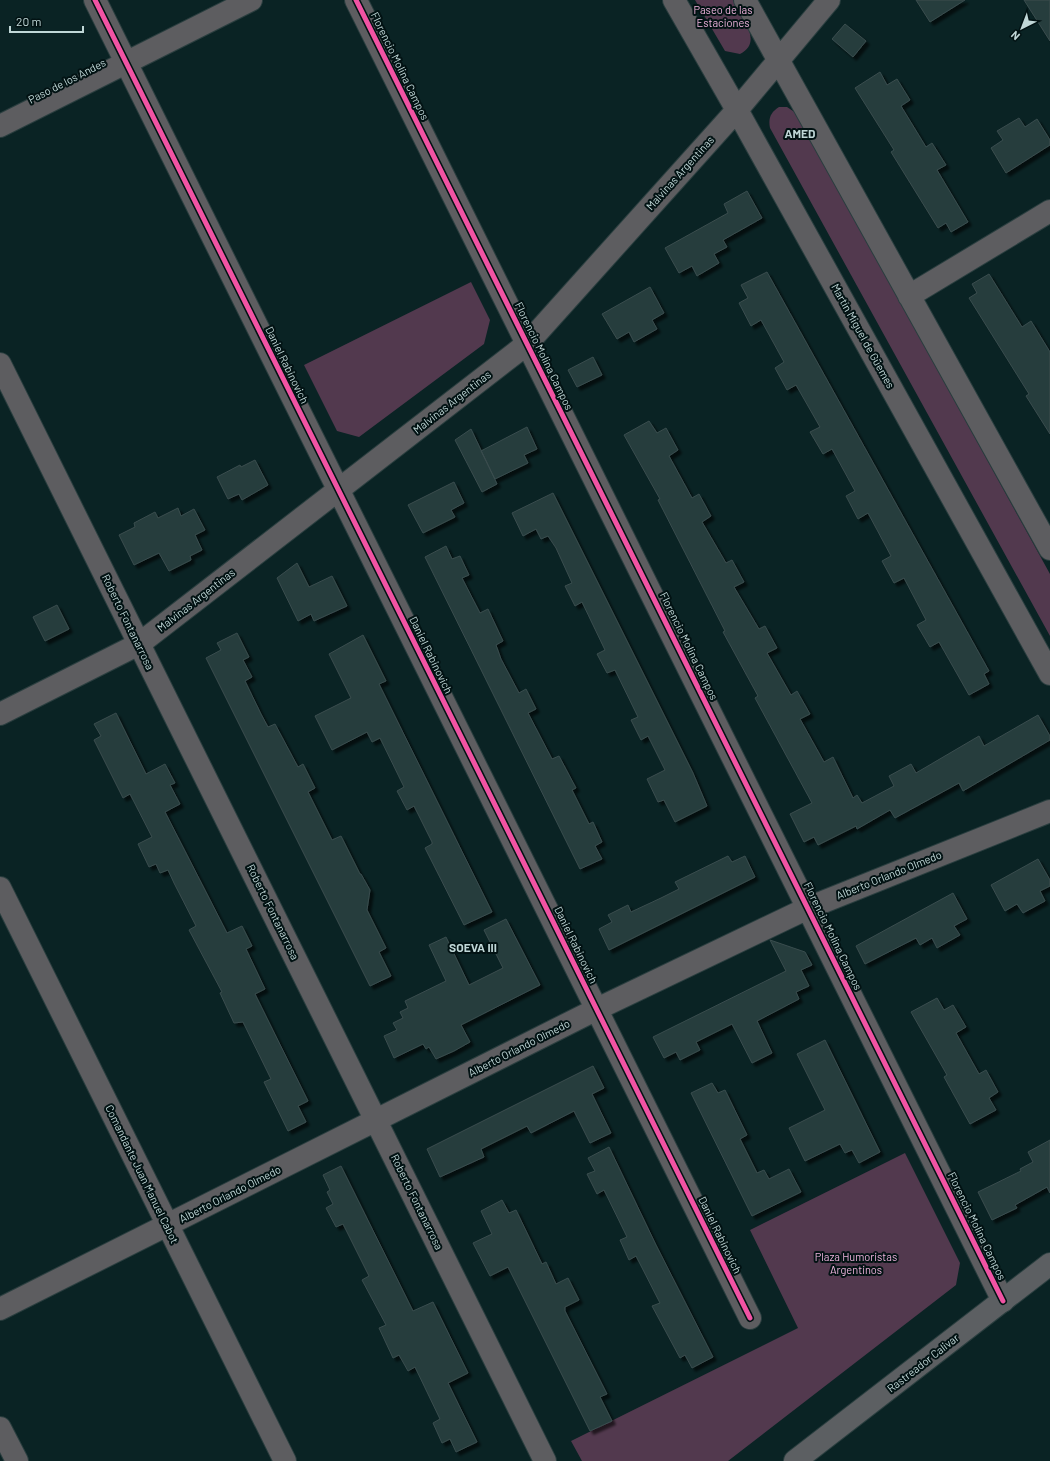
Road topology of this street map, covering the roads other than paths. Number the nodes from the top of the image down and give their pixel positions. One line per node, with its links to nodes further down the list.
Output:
1 (95, 0): 8 (street, Daniel Rabinovich)
2 (251, 0): 8 (street, Paso de los Andes)
3 (356, 0): 13 (street, Florencio Molina Campos)
4 (674, 0): 9 (street, Martín Miguel de Güemes)
5 (745, 0): 7 (street)
6 (829, 0): 7 (street, Malvinas Argentinas)
7 (778, 60): 9 (street, Malvinas Argentinas); 12 (street)
8 (126, 62): 10 (street, Paso de los Andes); 15 (street, Daniel Rabinovich)
9 (737, 110): 13 (street, Malvinas Argentinas); 18 (street, Martín Miguel de Güemes)
10 (0, 126)
11 (1050, 211): 12 (street)
12 (909, 296): 16 (street)
13 (527, 344): 15 (street, Malvinas Argentinas); 22 (street, Florencio Molina Campos)
14 (0, 364): 17 (street, Roberto Fontanarrosa)
15 (338, 490): 17 (street, Malvinas Argentinas); 23 (street, Daniel Rabinovich)
16 (1049, 545)
17 (139, 644): 19 (street, Malvinas Argentinas); 24 (street, Roberto Fontanarrosa)
18 (1050, 674)
19 (0, 714)
20 (1050, 811): 22 (street, Alberto Orlando Olmedo)
21 (0, 888): 25 (street, Comandante Juan Manuel Cabot)
22 (808, 908): 23 (street, Alberto Orlando Olmedo); 27 (street, Florencio Molina Campos)
23 (597, 1009): 24 (street, Alberto Orlando Olmedo); 29 (street, Daniel Rabinovich)
24 (376, 1120): 25 (street, Alberto Orlando Olmedo); 33 (street, Roberto Fontanarrosa)
25 (168, 1225): 28 (street, Alberto Orlando Olmedo); 32 (street, Comandante Juan Manuel Cabot)
26 (1050, 1264): 27 (main road, Rastreador Calivar)
27 (1003, 1301): 34 (main road, Rastreador Calivar)
28 (0, 1309)
29 (750, 1318)
30 (0, 1428): 31 (street)
31 (17, 1461)
32 (285, 1461)
33 (545, 1461)
34 (795, 1461)

